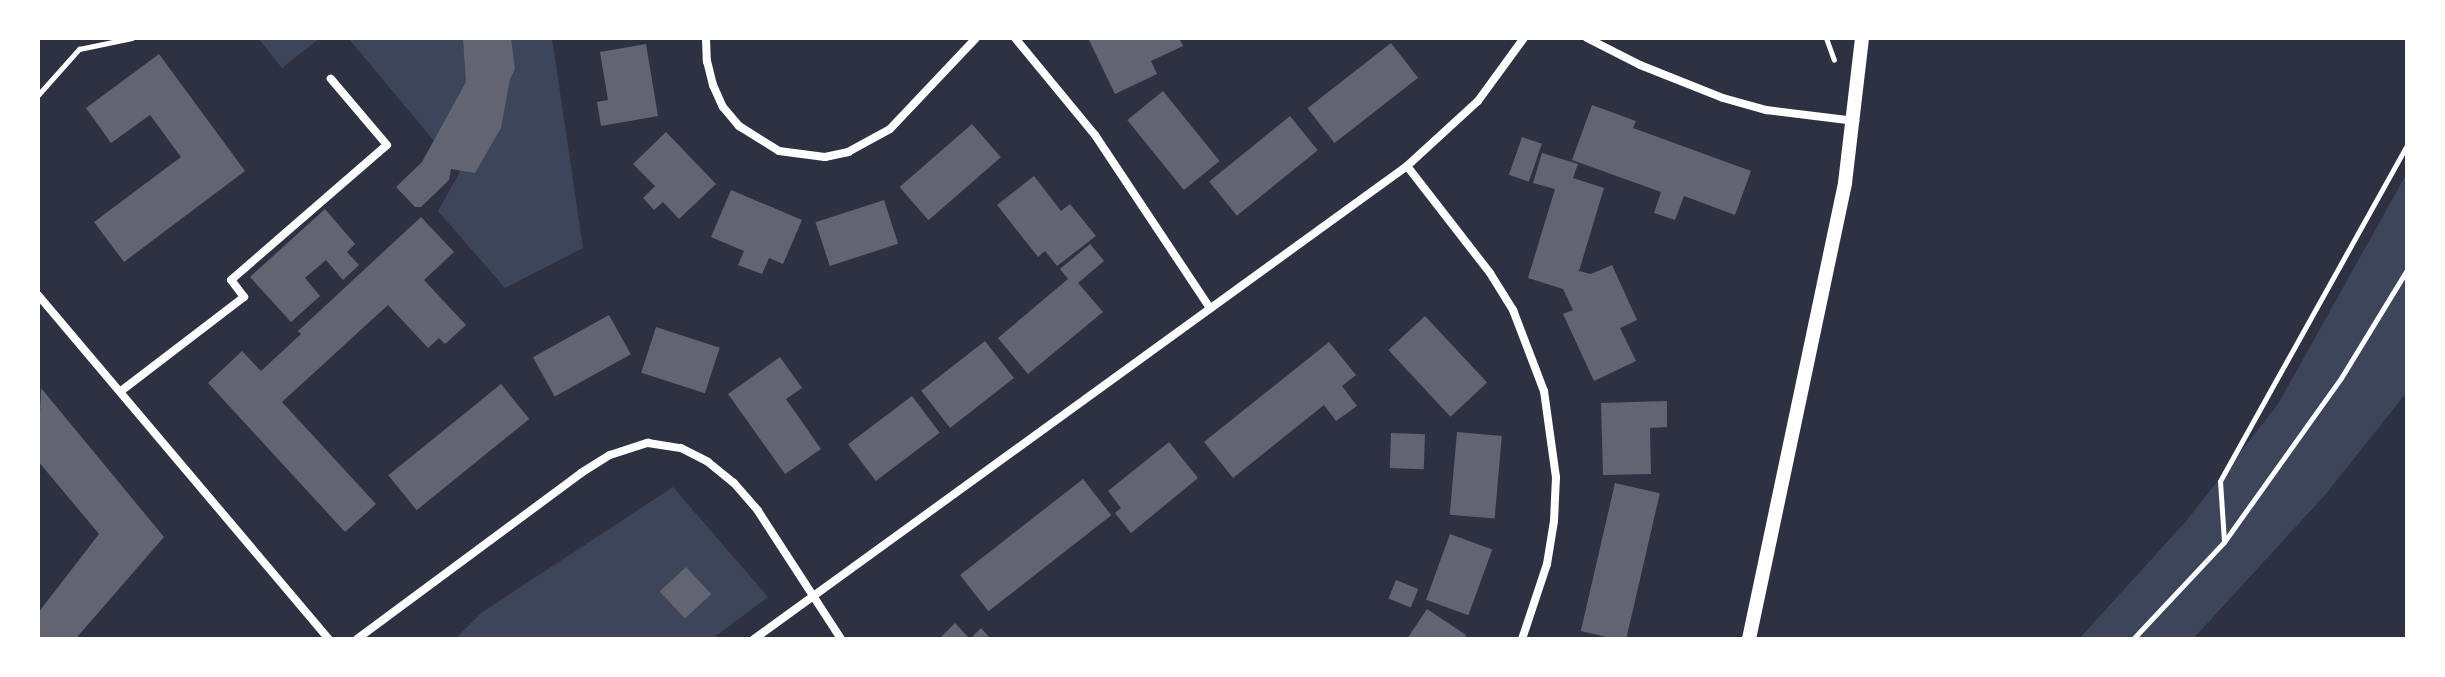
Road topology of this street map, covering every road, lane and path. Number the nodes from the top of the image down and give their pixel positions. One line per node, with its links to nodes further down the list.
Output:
1 (132, 38): 9 (path)
2 (706, 38): 3 (street)
3 (976, 38)
4 (1015, 38): 15 (street)
5 (1524, 38): 12 (street)
6 (1587, 38): 10 (street)
7 (1862, 38): 10 (street)
8 (331, 79): 16 (street)
9 (38, 95)
10 (1855, 121): 24 (street)
11 (2407, 145): 17 (path)
12 (1407, 166): 15 (street); 23 (street)
13 (2407, 270): 17 (path)
14 (38, 295): 16 (street)
15 (1210, 308): 18 (street)
16 (121, 391): 19 (street)
17 (2224, 542): 25 (path)
18 (812, 597): 20 (street); 21 (street); 22 (street)
19 (329, 639)
20 (357, 639)
21 (754, 639)
22 (841, 639)
23 (1522, 639)
24 (1749, 639)
25 (2133, 639)

